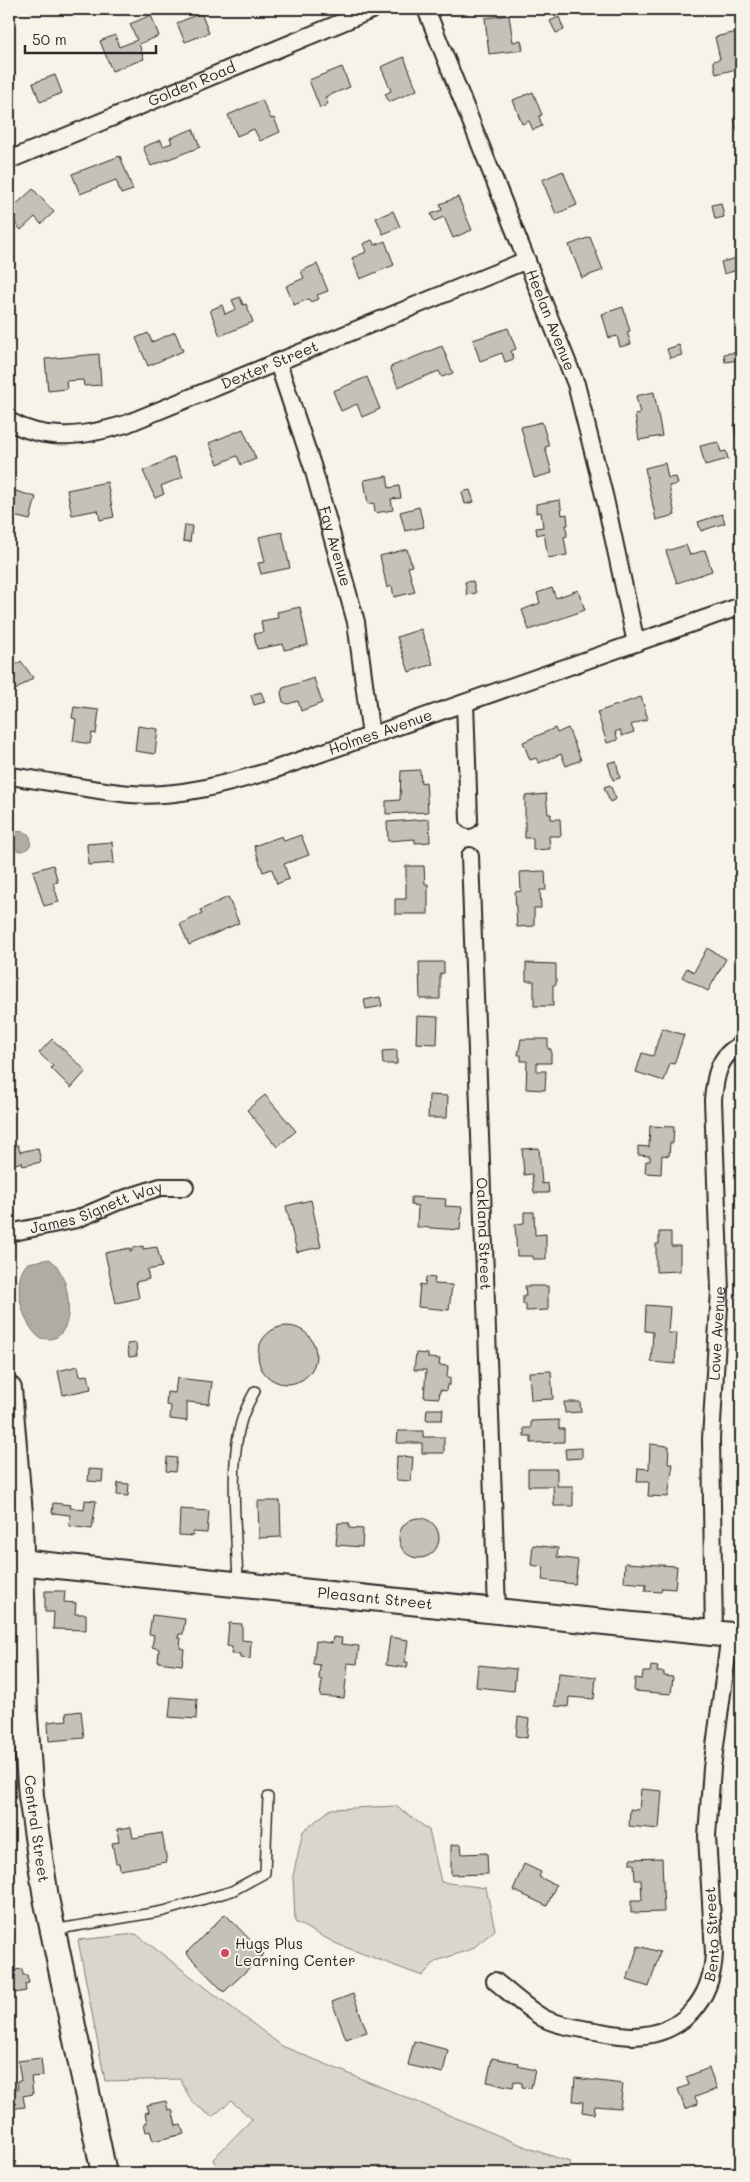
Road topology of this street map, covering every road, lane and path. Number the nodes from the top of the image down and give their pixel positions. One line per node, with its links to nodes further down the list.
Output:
1 (374, 9): 3 (street, Golden Road)
2 (426, 9): 4 (street, Heelan Avenue)
3 (9, 160)
4 (527, 260): 5 (street, Dexter Street); 8 (street, Heelan Avenue)
5 (278, 363): 6 (street, Dexter Street); 10 (street, Fay Avenue)
6 (9, 421)
7 (741, 606): 8 (street, Holmes Avenue)
8 (636, 643): 9 (street, Holmes Avenue)
9 (465, 703): 10 (street, Holmes Avenue); 12 (street)
10 (371, 736): 11 (street, Holmes Avenue)
11 (9, 776)
12 (469, 820)
13 (470, 856): 21 (street, Oakland Street)
14 (741, 1045): 22 (street, Lowe Avenue)
15 (185, 1187): 16 (street, James Signett Way)
16 (9, 1233)
17 (9, 1388): 19 (main road, Central Street)
18 (255, 1391): 20 (lane)
19 (14, 1561): 20 (main road, Pleasant Street); 24 (main road, Central Street)
20 (238, 1584): 21 (main road, Pleasant Street)
21 (497, 1610): 22 (main road, Pleasant Street)
22 (728, 1634): 25 (street, Bento Street)
23 (268, 1796): 24 (lane)
24 (53, 1930): 26 (main road, Central Street)
25 (495, 1981)
26 (104, 2173)

